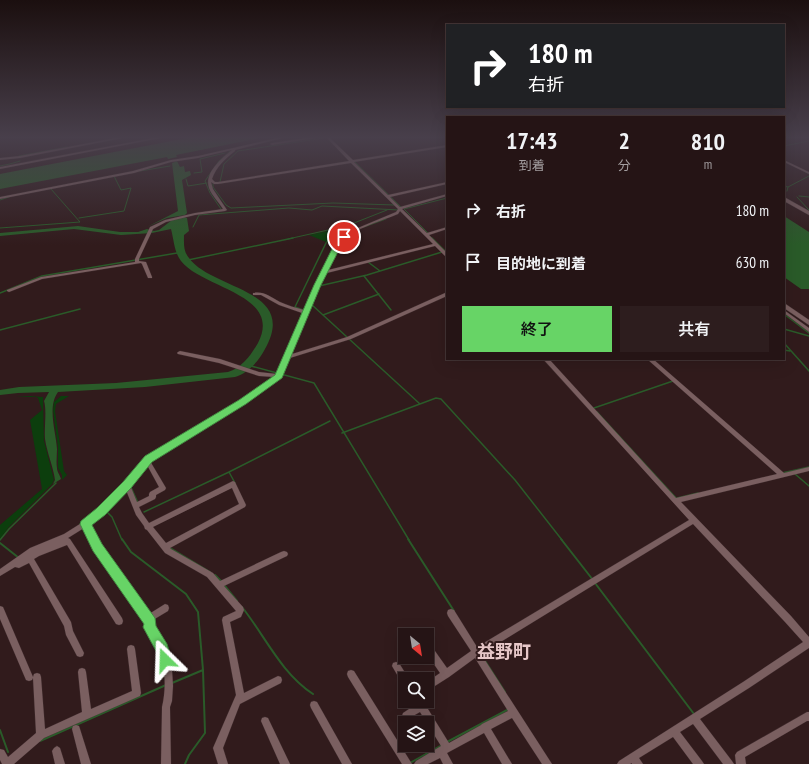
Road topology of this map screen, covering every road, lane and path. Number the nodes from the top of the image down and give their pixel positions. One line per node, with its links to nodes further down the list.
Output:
1 (125, 174): 9 (street)
2 (213, 174): 5 (street)
3 (278, 174): 5 (street)
4 (365, 174): 8 (street)
5 (210, 179): 17 (street)
6 (446, 182): 8 (street)
7 (446, 195): 11 (street)
8 (390, 196): 11 (street)
9 (0, 198)
10 (785, 200): 12 (street)
11 (402, 208): 14 (street); 18 (street)
12 (809, 213)
13 (446, 228): 14 (street)
14 (426, 234): 15 (street)
15 (436, 244): 16 (street); 18 (street)
16 (446, 254)
17 (137, 262): 19 (street); 20 (street)
18 (325, 272): 24 (street)
19 (150, 277)
20 (9, 291)
21 (255, 294): 24 (street)
22 (446, 294): 29 (street)
23 (785, 306): 26 (street)
24 (304, 312): 29 (street)
25 (785, 312): 27 (street)
26 (809, 323)
27 (809, 330)
28 (180, 353): 32 (street)
29 (288, 357): 32 (street)
30 (547, 360): 37 (street)
31 (651, 360): 35 (street)
32 (280, 375): 33 (street)
33 (147, 460): 36 (street); 38 (street)
34 (809, 469): 35 (street)
35 (782, 475): 37 (street)
36 (127, 485): 38 (street); 40 (street)
37 (677, 500): 39 (street)
38 (135, 506): 41 (street)
39 (694, 520): 54 (street); 56 (street)
40 (86, 526): 42 (street); 52 (street)
41 (147, 526): 43 (street); 43 (street)
42 (67, 538): 45 (street); 46 (street); 53 (street)
43 (165, 547): 48 (street)
44 (284, 554): 48 (street)
45 (30, 558): 46 (street); 57 (street)
46 (14, 563): 47 (street)
47 (0, 573)
48 (222, 584): 66 (street)
49 (165, 608): 52 (street)
50 (0, 610): 79 (street)
51 (451, 613): 56 (street)
52 (148, 619): 87 (street)
53 (119, 621)
54 (809, 643): 74 (street)
55 (131, 649): 71 (street)
56 (478, 651): 63 (street); 70 (street)
57 (80, 653)
58 (434, 657): 63 (street)
59 (396, 666): 61 (street)
60 (82, 672): 71 (street)
61 (400, 672)
62 (352, 674): 91 (street)
63 (446, 674): 65 (street)
64 (278, 680): 66 (street)
65 (434, 682)
66 (237, 701): 88 (street)
67 (314, 705): 90 (street)
68 (415, 708): 72 (street)
69 (421, 708): 80 (street)
70 (514, 712): 76 (street); 95 (street)
71 (87, 715): 79 (street)
72 (406, 716)
73 (809, 717): 99 (street)
74 (696, 718): 78 (street); 98 (street)
75 (264, 721): 89 (street)
76 (485, 728): 80 (street); 94 (street)
77 (76, 729): 86 (street)
78 (674, 731): 83 (street); 97 (street)
79 (41, 735): 84 (street)
80 (445, 747): 92 (street); 93 (street)
81 (57, 751): 85 (street)
82 (0, 754): 84 (street)
83 (635, 761): 96 (street)
84 (7, 764)
85 (60, 764)
86 (86, 764)
87 (166, 764)
88 (223, 764)
89 (286, 764)
90 (347, 764)
91 (407, 764)
92 (419, 764)
93 (448, 764)
94 (507, 764)
95 (547, 764)
96 (622, 764)
97 (698, 764)
98 (729, 764)
99 (742, 764)

